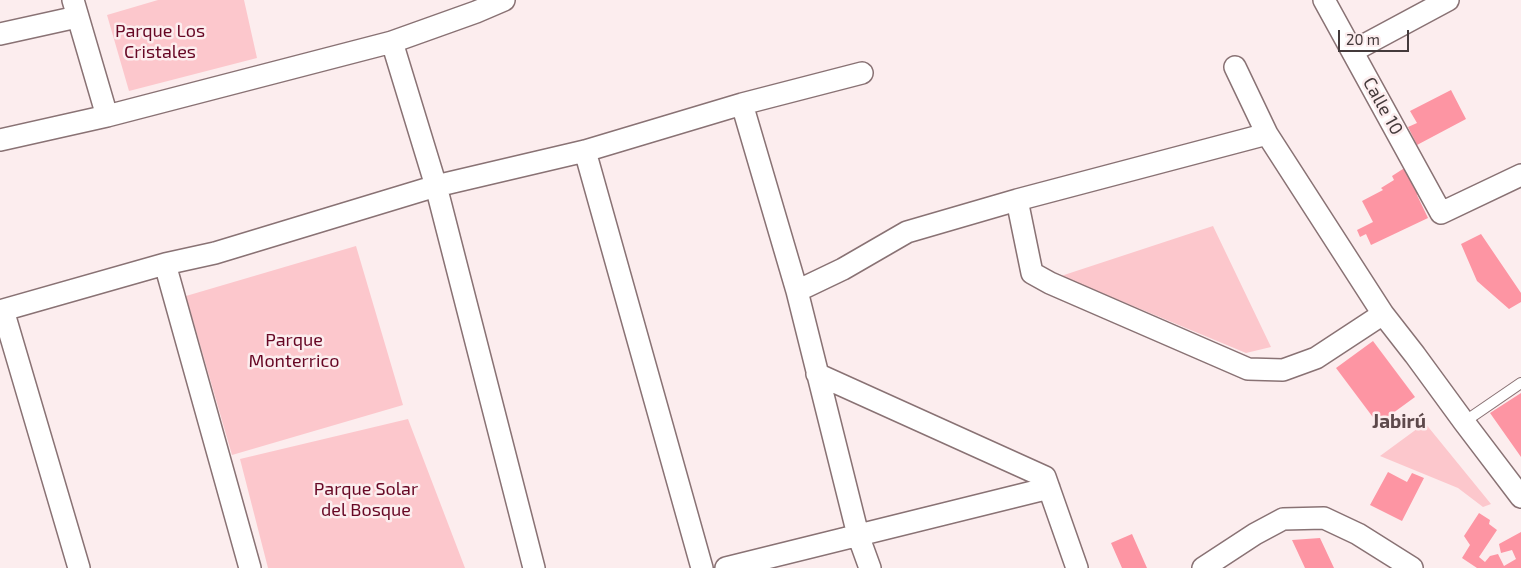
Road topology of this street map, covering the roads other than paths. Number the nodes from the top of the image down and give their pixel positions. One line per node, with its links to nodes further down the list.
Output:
1 (504, 0): 4 (street)
2 (1324, 0): 8 (street, Calle 10)
3 (1448, 0): 8 (street)
4 (469, 6): 7 (street)
5 (75, 8): 6 (street); 12 (street)
6 (0, 34)
7 (392, 42): 12 (street); 17 (street)
8 (1353, 51): 16 (street, Calle 10)
9 (1235, 67): 13 (street)
10 (862, 73): 11 (street)
11 (742, 104): 15 (street); 20 (street)
12 (107, 116): 14 (street)
13 (1267, 134): 18 (street); 22 (street)
14 (0, 140)
15 (584, 151): 17 (street); 32 (street)
16 (1521, 175)
17 (436, 186): 19 (street); 31 (street)
18 (1017, 200): 20 (street); 22 (street)
19 (165, 264): 21 (street); 30 (street)
20 (797, 291): 23 (street)
21 (1, 311): 29 (street)
22 (1383, 314): 25 (street)
23 (817, 374): 26 (street); 28 (street)
24 (1521, 383): 25 (lane)
25 (1464, 422): 27 (street)
26 (1049, 488): 28 (street); 35 (street)
27 (1521, 497)
28 (858, 535): 33 (street); 34 (street)
29 (79, 568)
30 (250, 568)
31 (534, 568)
32 (702, 568)
33 (726, 568)
34 (870, 568)
35 (1077, 568)
36 (1203, 568): 37 (street)
37 (1412, 568)

